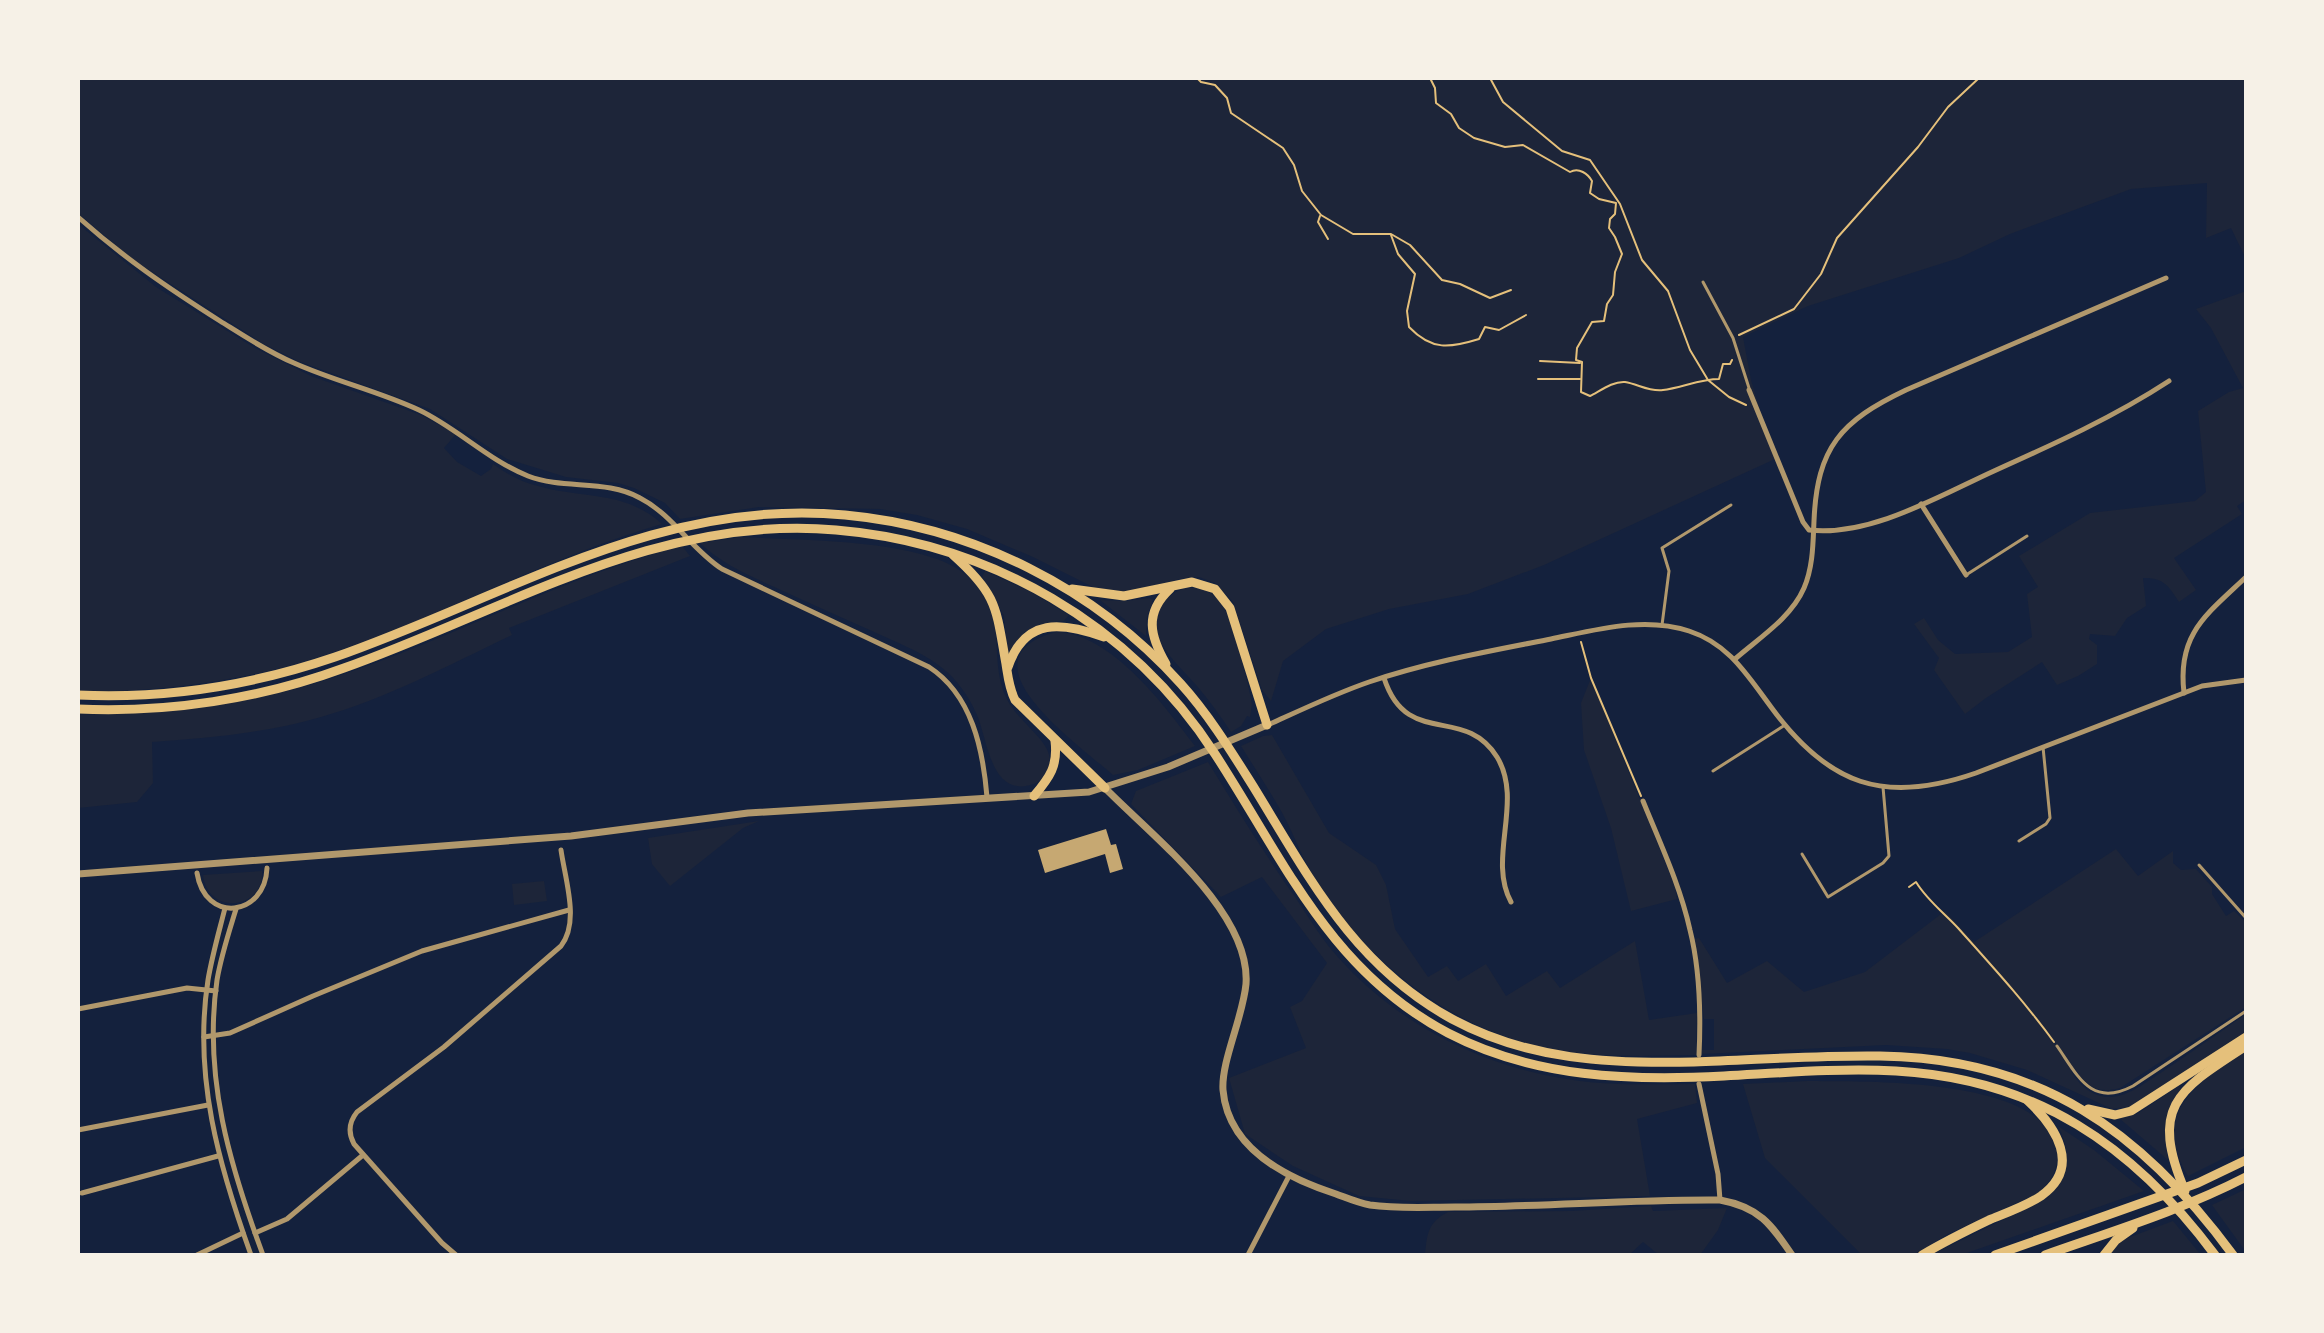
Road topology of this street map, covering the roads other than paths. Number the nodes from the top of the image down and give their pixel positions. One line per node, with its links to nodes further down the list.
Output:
1 (78, 217): 33 (street)
2 (2166, 278): 8 (street)
3 (1703, 282): 5 (lane)
4 (2169, 381): 6 (street)
5 (1749, 390): 8 (street)
6 (1921, 504): 8 (street); 11 (street)
7 (1731, 505): 15 (lane)
8 (1814, 531): 17 (street)
9 (2027, 536): 11 (lane)
10 (947, 551): 16 (highway); 18 (highway); 24 (highway)
11 (1966, 575)
12 (2246, 577): 22 (street)
13 (1173, 586): 14 (highway); 19 (highway); 25 (highway)
14 (1064, 587): 19 (highway); 23 (highway)
15 (1662, 625): 17 (street); 20 (street)
16 (1115, 642): 18 (highway); 59 (highway)
17 (1735, 659): 26 (street)
18 (1007, 671): 27 (highway)
19 (1171, 674): 62 (highway)
20 (1384, 678): 25 (street); 42 (street)
21 (2246, 680): 22 (street)
22 (2184, 693): 28 (street)
23 (78, 695)
24 (78, 709)
25 (1267, 725): 31 (street)
26 (1785, 725): 29 (lane); 30 (street)
27 (1055, 741): 31 (highway); 32 (highway)
28 (2043, 747): 30 (street); 35 (lane)
29 (1713, 771)
30 (1883, 787): 37 (lane)
31 (1105, 788): 32 (street); 70 (street)
32 (1034, 796): 33 (street)
33 (987, 797): 41 (street)
34 (1643, 801): 56 (street)
35 (2019, 841)
36 (561, 850): 45 (street)
37 (1802, 854)
38 (2199, 865): 46 (lane)
39 (267, 868): 44 (street)
40 (197, 873): 43 (street)
41 (78, 874)
42 (1511, 902)
43 (225, 908): 44 (street); 47 (street)
44 (236, 909): 48 (street)
45 (569, 910): 53 (street); 66 (street)
46 (2246, 918)
47 (207, 990): 48 (street); 49 (street); 51 (street)
48 (216, 991): 53 (street)
49 (78, 1009)
50 (2246, 1011): 54 (lane)
51 (204, 1037): 53 (street); 60 (street)
52 (2246, 1037): 62 (highway)
53 (214, 1038): 58 (street)
54 (2057, 1046)
55 (2246, 1046): 69 (highway)
56 (1699, 1055)
57 (1699, 1084): 73 (street)
58 (218, 1096): 60 (street); 63 (street)
59 (2022, 1097): 81 (highway); 88 (highway)
60 (207, 1098): 61 (street)
61 (208, 1105): 64 (street); 65 (street)
62 (2080, 1107): 69 (highway)
63 (221, 1112): 64 (street); 74 (street)
64 (210, 1114): 67 (street)
65 (78, 1130)
66 (363, 1155): 78 (street); 85 (street)
67 (218, 1156): 72 (street); 76 (street)
68 (2246, 1160): 89 (highway)
69 (2172, 1174): 92 (highway)
70 (1289, 1176): 73 (street); 86 (street)
71 (2246, 1179): 75 (highway)
72 (82, 1193)
73 (1720, 1200): 87 (street)
74 (249, 1217): 76 (street); 78 (street)
75 (2146, 1220): 90 (highway); 91 (highway)
76 (239, 1221): 77 (street)
77 (243, 1233): 80 (street); 82 (street)
78 (255, 1234): 79 (street)
79 (259, 1243): 80 (street); 84 (street)
80 (248, 1247): 83 (street)
81 (2212, 1253)
82 (197, 1255)
83 (251, 1255)
84 (263, 1255)
85 (456, 1255)
86 (1248, 1255)
87 (1792, 1255)
88 (1922, 1255)
89 (1995, 1255)
90 (2045, 1255)
91 (2104, 1255)
92 (2233, 1255)

